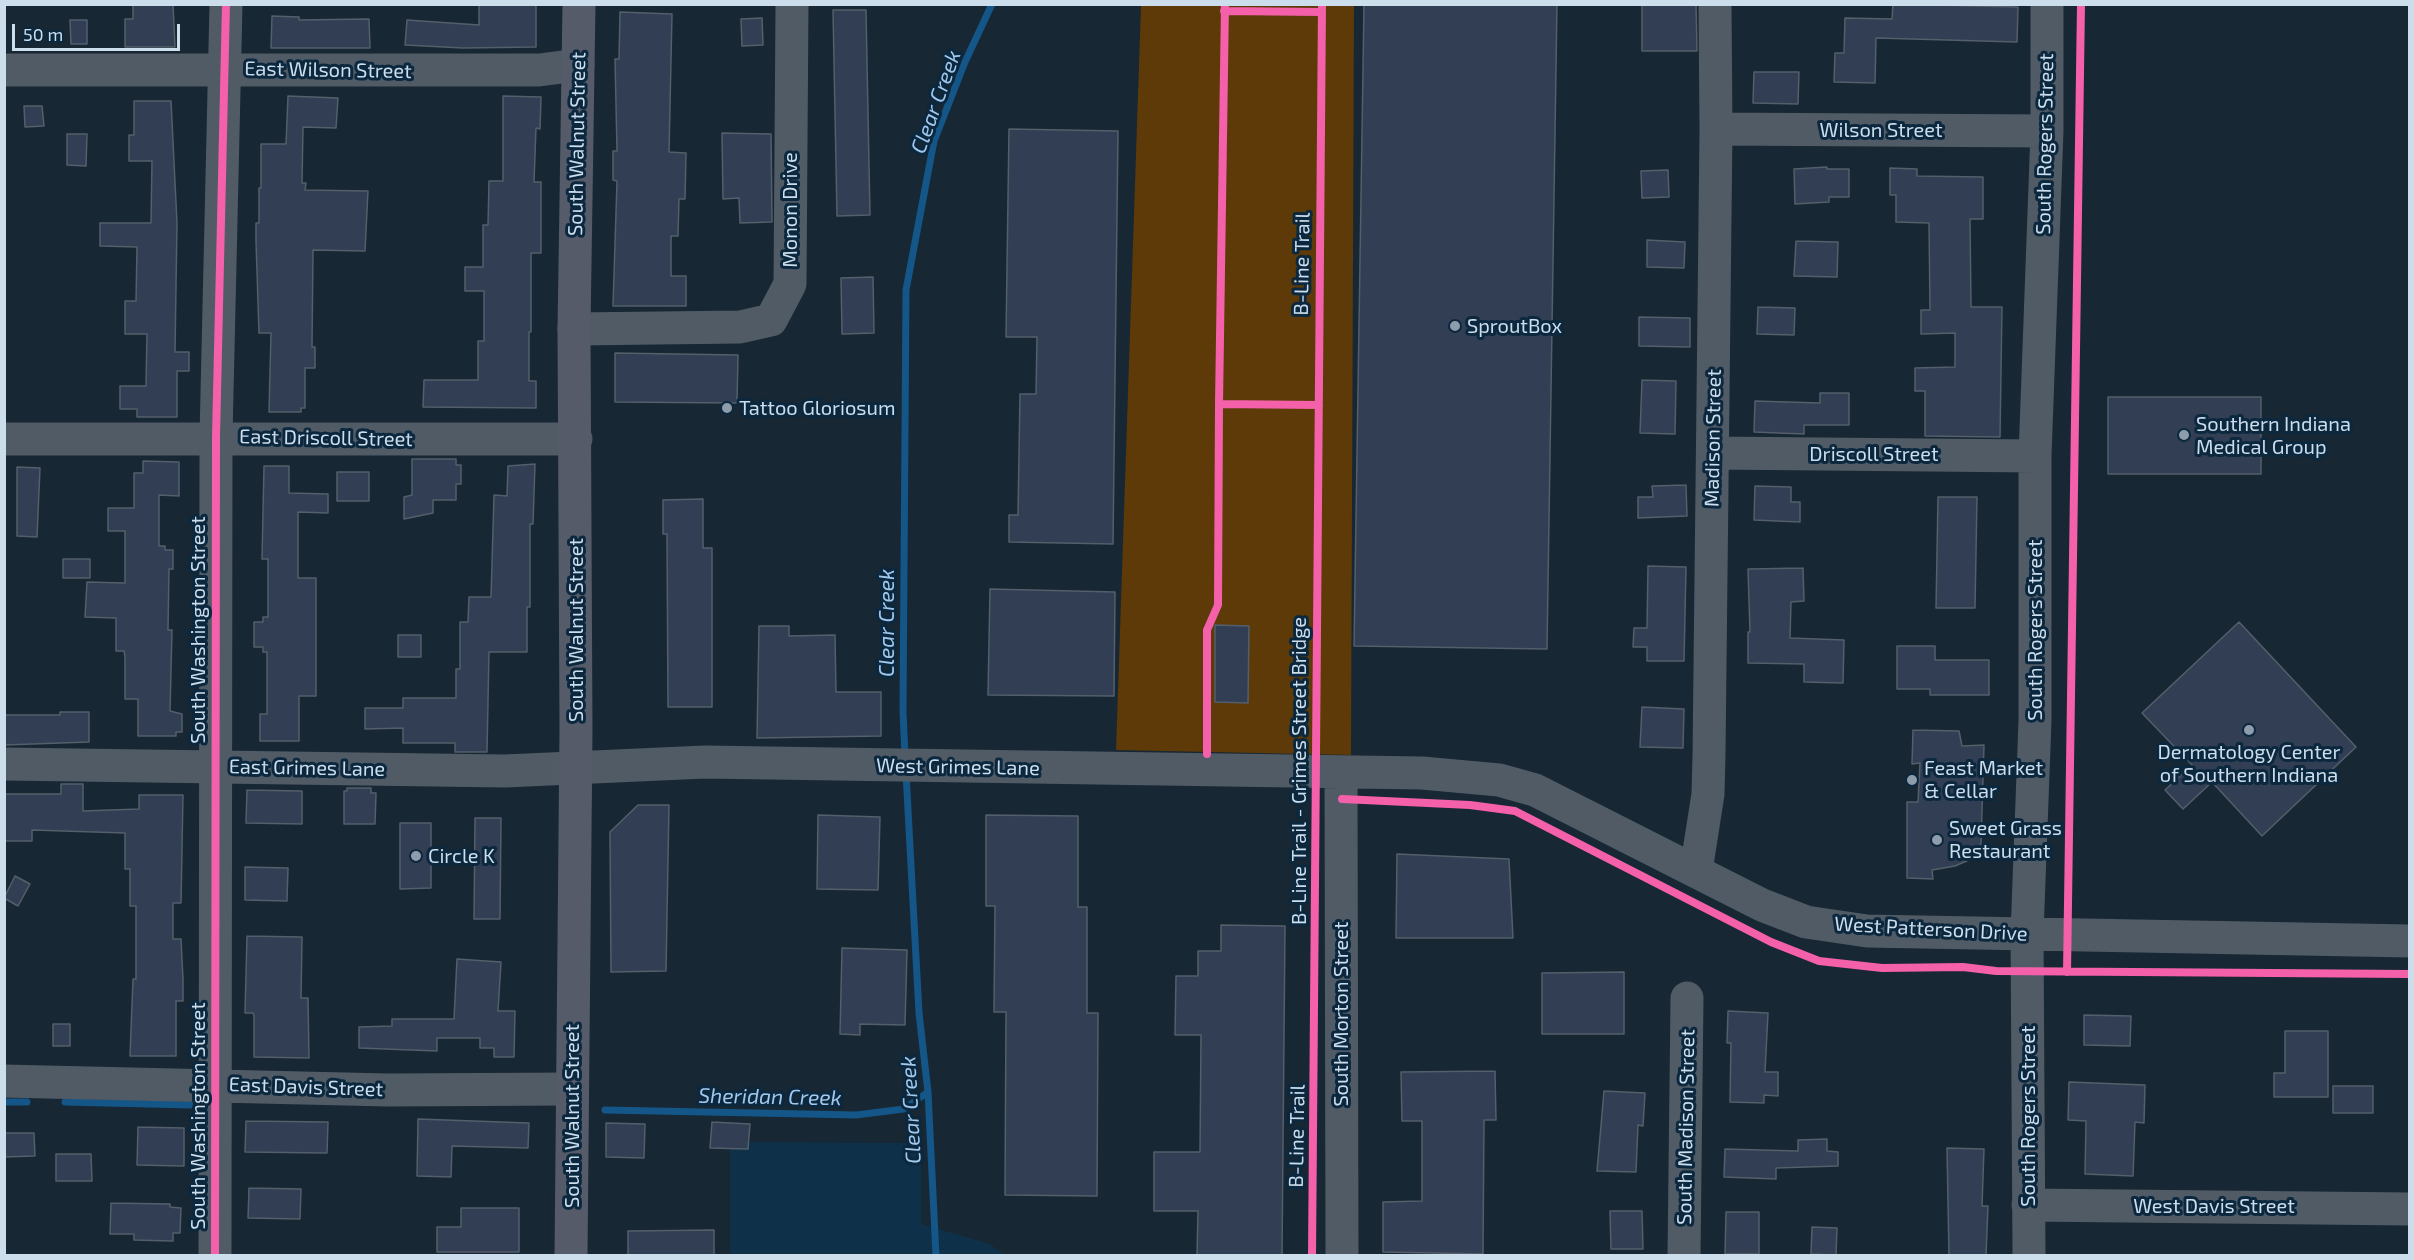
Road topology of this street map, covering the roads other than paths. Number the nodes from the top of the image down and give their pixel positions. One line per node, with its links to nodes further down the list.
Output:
1 (226, 4): 7 (street, South Washington Street)
2 (579, 4): 6 (main road, South Walnut Street)
3 (792, 4): 11 (street, Monon Drive)
4 (1715, 4): 9 (street, Madison Street)
5 (2047, 4): 10 (street, South Rogers Street)
6 (578, 65): 7 (street, East Wilson Street); 11 (main road, South Walnut Street)
7 (225, 68): 8 (street, East Wilson Street); 12 (street, South Washington Street)
8 (4, 70)
9 (1716, 129): 10 (street, Wilson Street); 15 (street, Madison Street)
10 (2047, 131): 16 (street, South Rogers Street)
11 (574, 329): 14 (main road, South Walnut Street)
12 (216, 437): 13 (street, East Driscoll Street); 14 (street, East Driscoll Street); 18 (street, South Washington Street)
13 (4, 439)
14 (576, 439): 19 (main road, South Walnut Street)
15 (1714, 453): 16 (street, Driscoll Street); 21 (street, Madison Street)
16 (2035, 456): 22 (street, South Rogers Street)
17 (4, 764): 18 (street, East Grimes Lane)
18 (214, 766): 19 (street, East Grimes Lane); 26 (street, South Washington Street)
19 (574, 767): 20 (street, West Grimes Lane); 27 (main road, South Walnut Street)
20 (1341, 772): 21 (street, West Patterson Drive); 32 (street, South Morton Street)
21 (1696, 871): 22 (street, West Patterson Drive)
22 (2026, 934): 23 (street, West Patterson Drive); 28 (street, South Rogers Street)
23 (2409, 941)
24 (1688, 998): 33 (street, South Madison Street)
25 (4, 1081): 26 (street, East Davis Street)
26 (215, 1085): 27 (street, East Davis Street); 30 (street, South Washington Street)
27 (572, 1089): 31 (main road, South Walnut Street)
28 (2028, 1205): 29 (street, West Davis Street); 34 (street, South Rogers Street)
29 (2405, 1208)
30 (215, 1256)
31 (571, 1256)
32 (1342, 1256)
33 (1684, 1256)
34 (2029, 1256)

